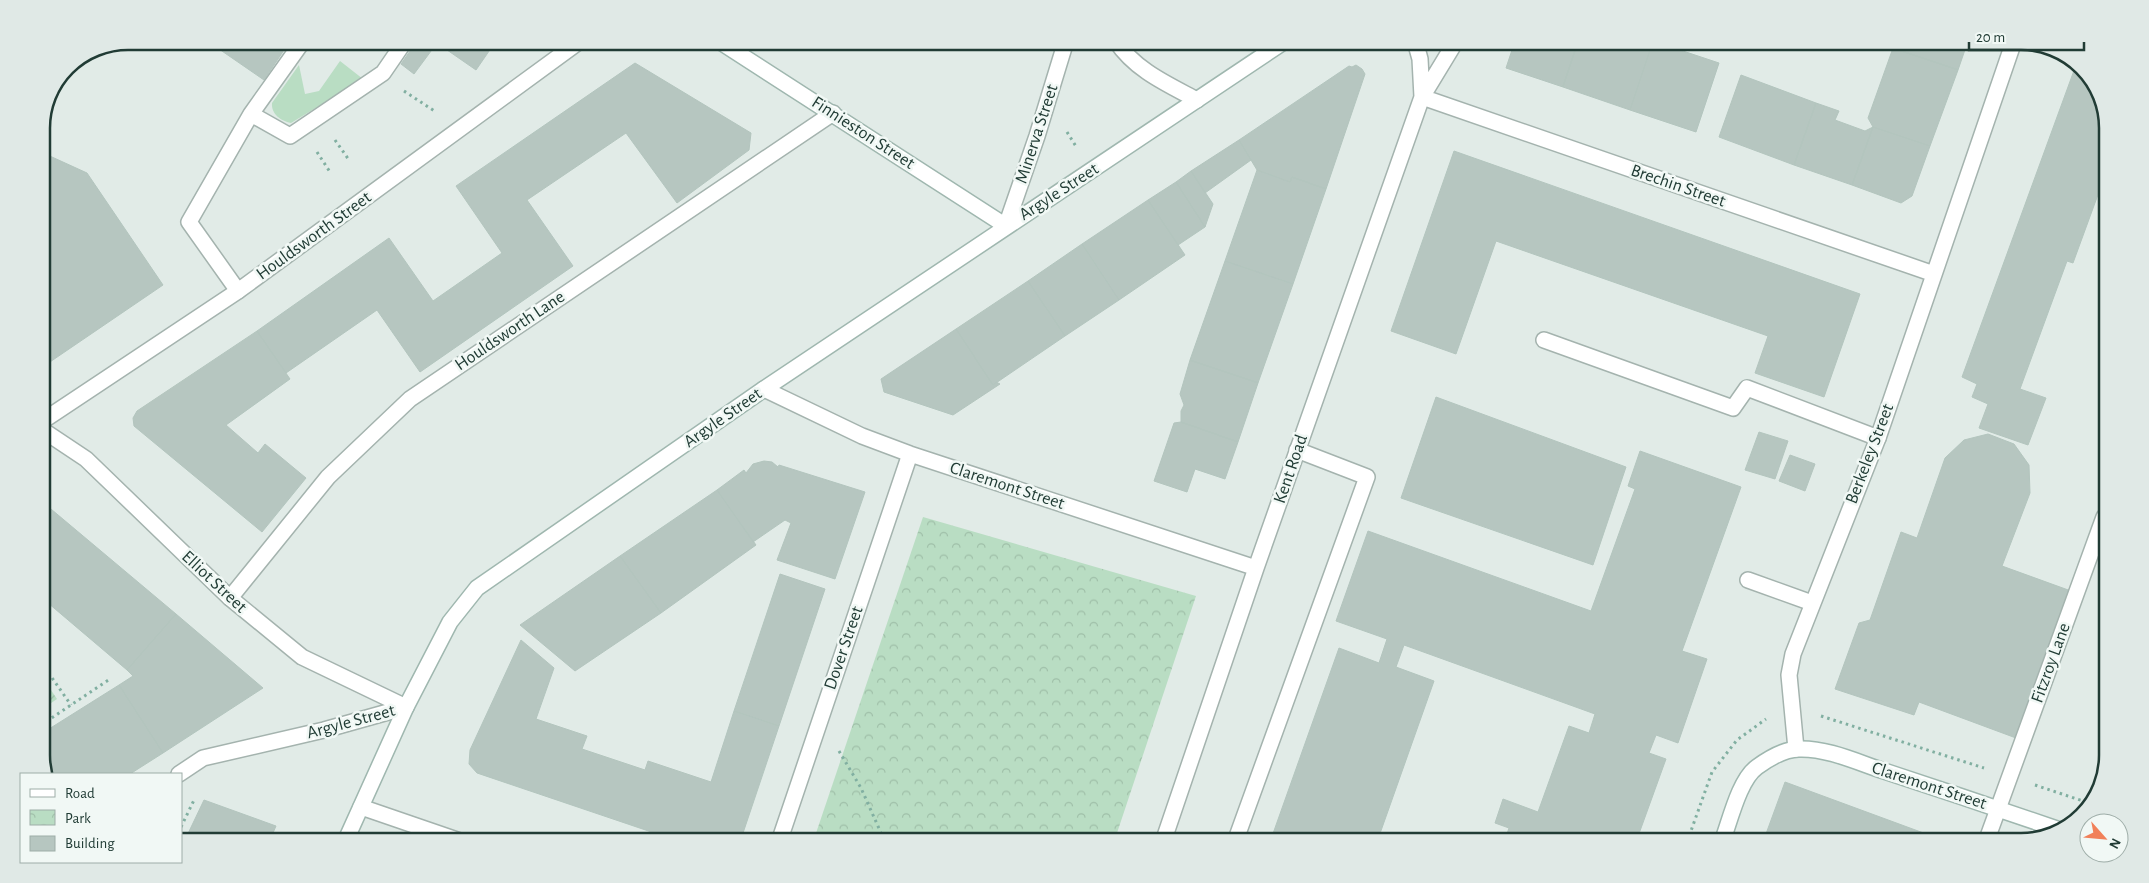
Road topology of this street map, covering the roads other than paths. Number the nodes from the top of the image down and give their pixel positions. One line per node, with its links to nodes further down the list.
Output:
1 (297, 50): 14 (street)
2 (399, 50): 14 (street)
3 (568, 50): 17 (street, Houldsworth Street)
4 (733, 50): 13 (street, Finnieston Street)
5 (1063, 50): 15 (street, Minerva Street)
6 (1122, 50): 12 (street)
7 (1271, 50): 12 (street, Argyle Street)
8 (1418, 50): 11 (street, Kent Road)
9 (1451, 50): 11 (street, Kent Road)
10 (2011, 50): 16 (street, Berkeley Street)
11 (1422, 97): 16 (street, Brechin Street); 23 (street, Kent Road)
12 (1197, 100): 15 (street, Argyle Street)
13 (833, 113): 15 (street, Finnieston Street); 28 (street, Houldsworth Lane)
14 (251, 114): 17 (street)
15 (1006, 226): 19 (street, Argyle Street)
16 (1934, 274): 22 (street, Berkeley Street)
17 (238, 291): 20 (street, Houldsworth Street)
18 (1544, 340): 22 (street)
19 (764, 389): 24 (street, Claremont Street); 30 (street, Argyle Street)
20 (50, 417)
21 (50, 434): 28 (street, Elliot Street)
22 (1878, 438): 29 (street, Berkeley Street)
23 (1297, 450): 26 (street, Kent Road); 40 (street)
24 (910, 454): 26 (street, Claremont Street); 38 (street, Dover Street)
25 (2099, 531): 34 (street, Fitzroy Lane)
26 (1256, 568): 39 (street, Kent Road)
27 (1748, 580): 29 (street)
28 (230, 598): 30 (street, Elliot Street)
29 (1812, 604): 31 (street, Berkeley Street)
30 (406, 707): 32 (street, Argyle Street); 33 (street)
31 (1796, 749): 34 (street, Claremont Street); 41 (street)
32 (180, 773)
33 (361, 807): 36 (street); 37 (street)
34 (1998, 809): 35 (street, Claremont Street); 42 (street, Fitzroy Lane)
35 (2051, 827)
36 (348, 833)
37 (437, 833)
38 (782, 833)
39 (1166, 833)
40 (1238, 833)
41 (1725, 833)
42 (1989, 833)

